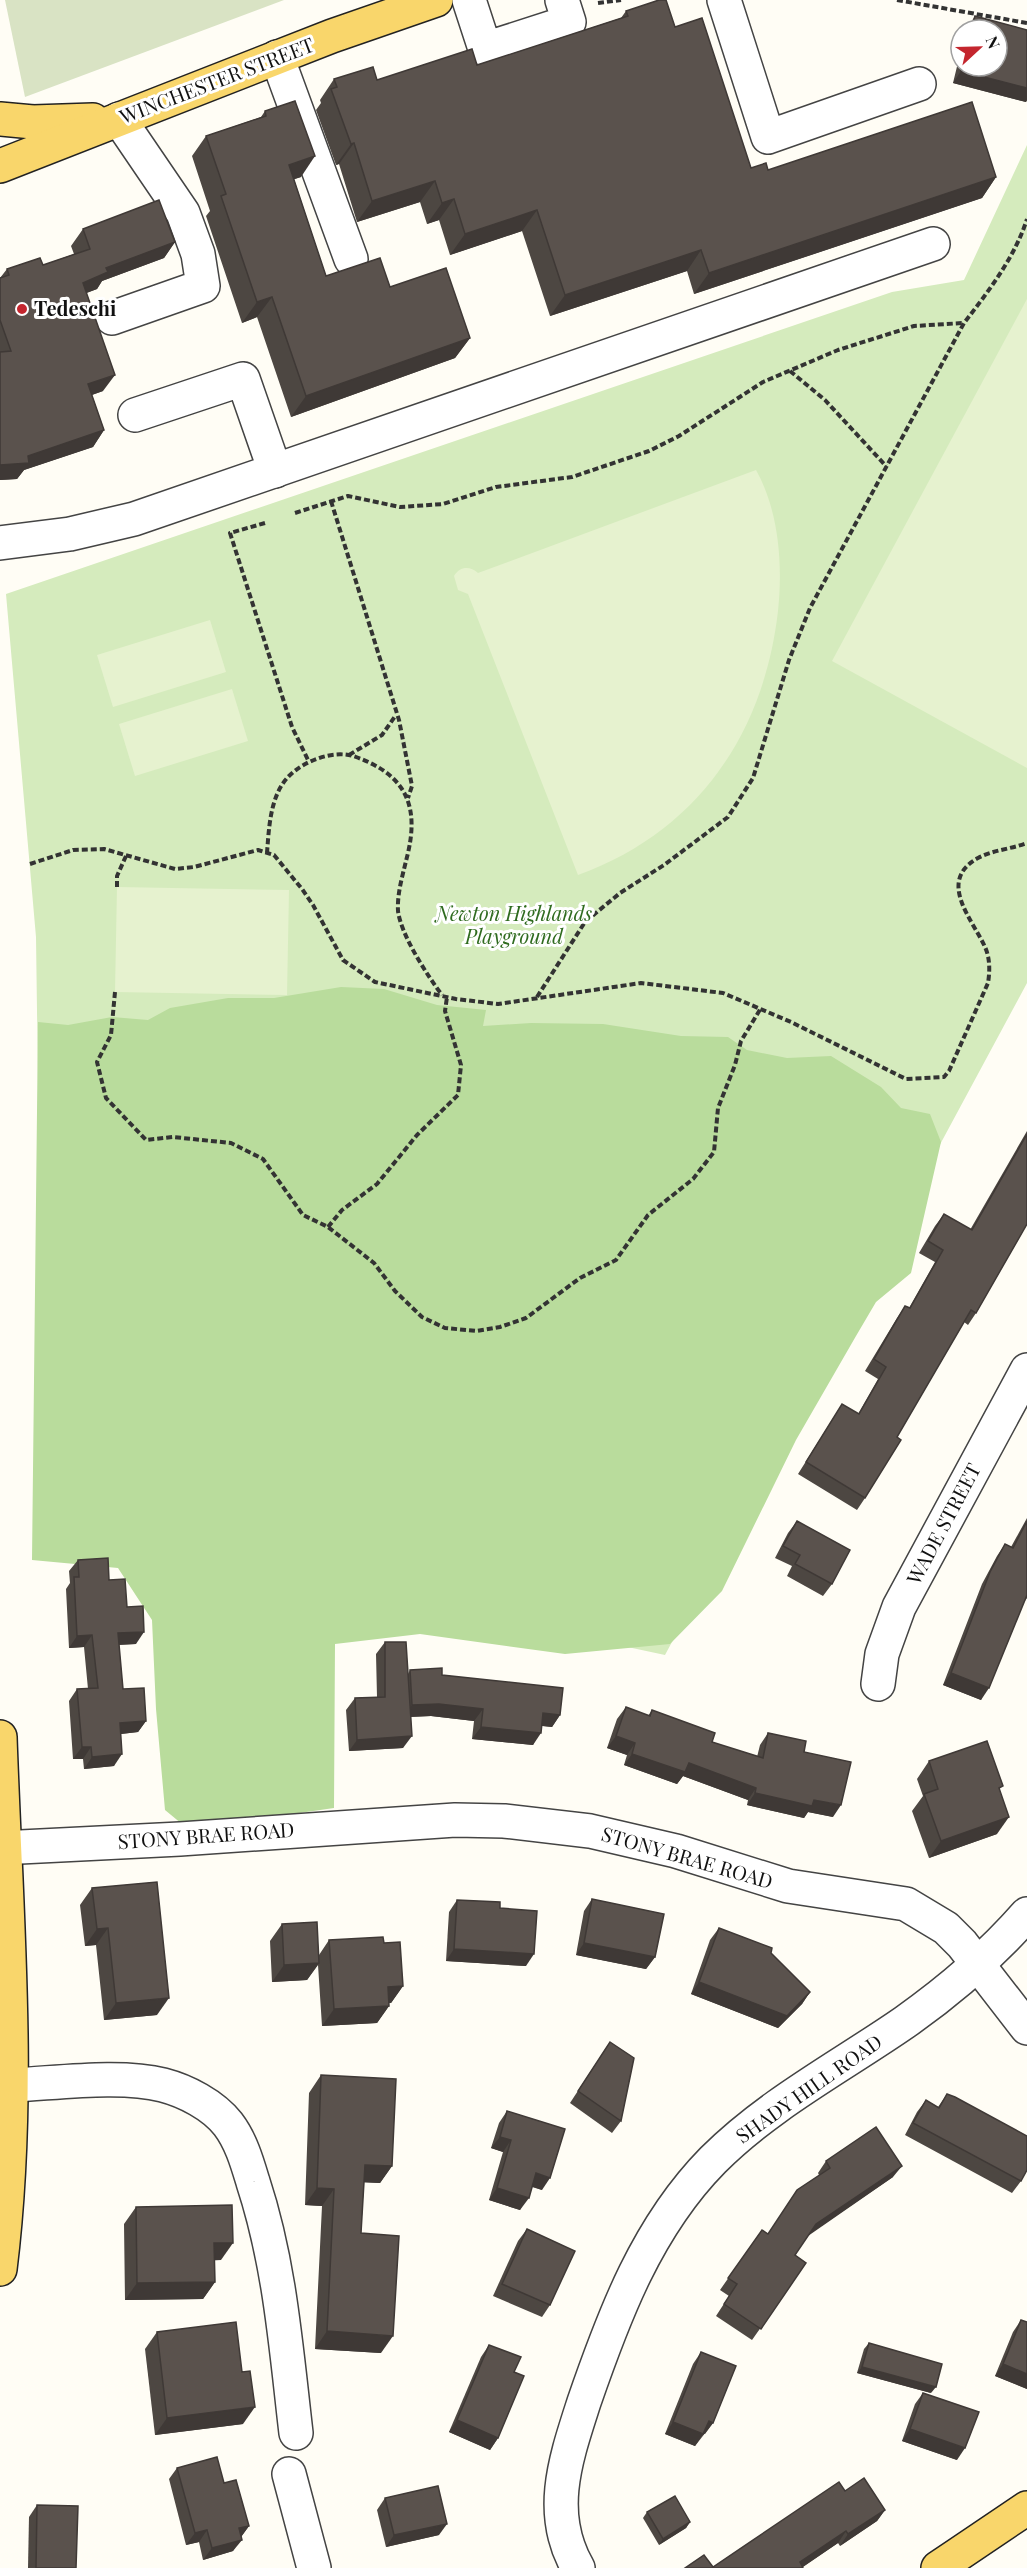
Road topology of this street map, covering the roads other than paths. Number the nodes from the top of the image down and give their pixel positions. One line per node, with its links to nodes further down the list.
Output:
1 (436, 0): 5 (main road, WINCHESTER STREET)
2 (469, 0): 3 (street)
3 (562, 0)
4 (724, 0): 6 (street)
5 (278, 57): 8 (main road, WINCHESTER STREET); 11 (street)
6 (919, 84)
7 (0, 119): 8 (main road)
8 (119, 119): 9 (main road, WINCHESTER STREET); 12 (street)
9 (0, 166)
10 (933, 244): 14 (street)
11 (351, 259)
12 (112, 318)
13 (135, 415): 14 (street)
14 (275, 471): 15 (street)
15 (0, 543)
16 (1027, 1370): 17 (street, WADE STREET)
17 (878, 1684)
18 (0, 1737): 19 (main road)
19 (2, 1847): 21 (street, STONY BRAE ROAD); 23 (main road)
20 (1027, 1914): 21 (street, SHADY HILL ROAD)
21 (979, 1963): 22 (street, STONY BRAE ROAD); 28 (street, SHADY HILL ROAD)
22 (1027, 2028)
23 (13, 2085): 24 (main road); 25 (street)
24 (0, 2269)
25 (296, 2433)
26 (289, 2474): 29 (street)
27 (1027, 2508): 30 (main road)
28 (568, 2565)
29 (314, 2568)
30 (938, 2568)

